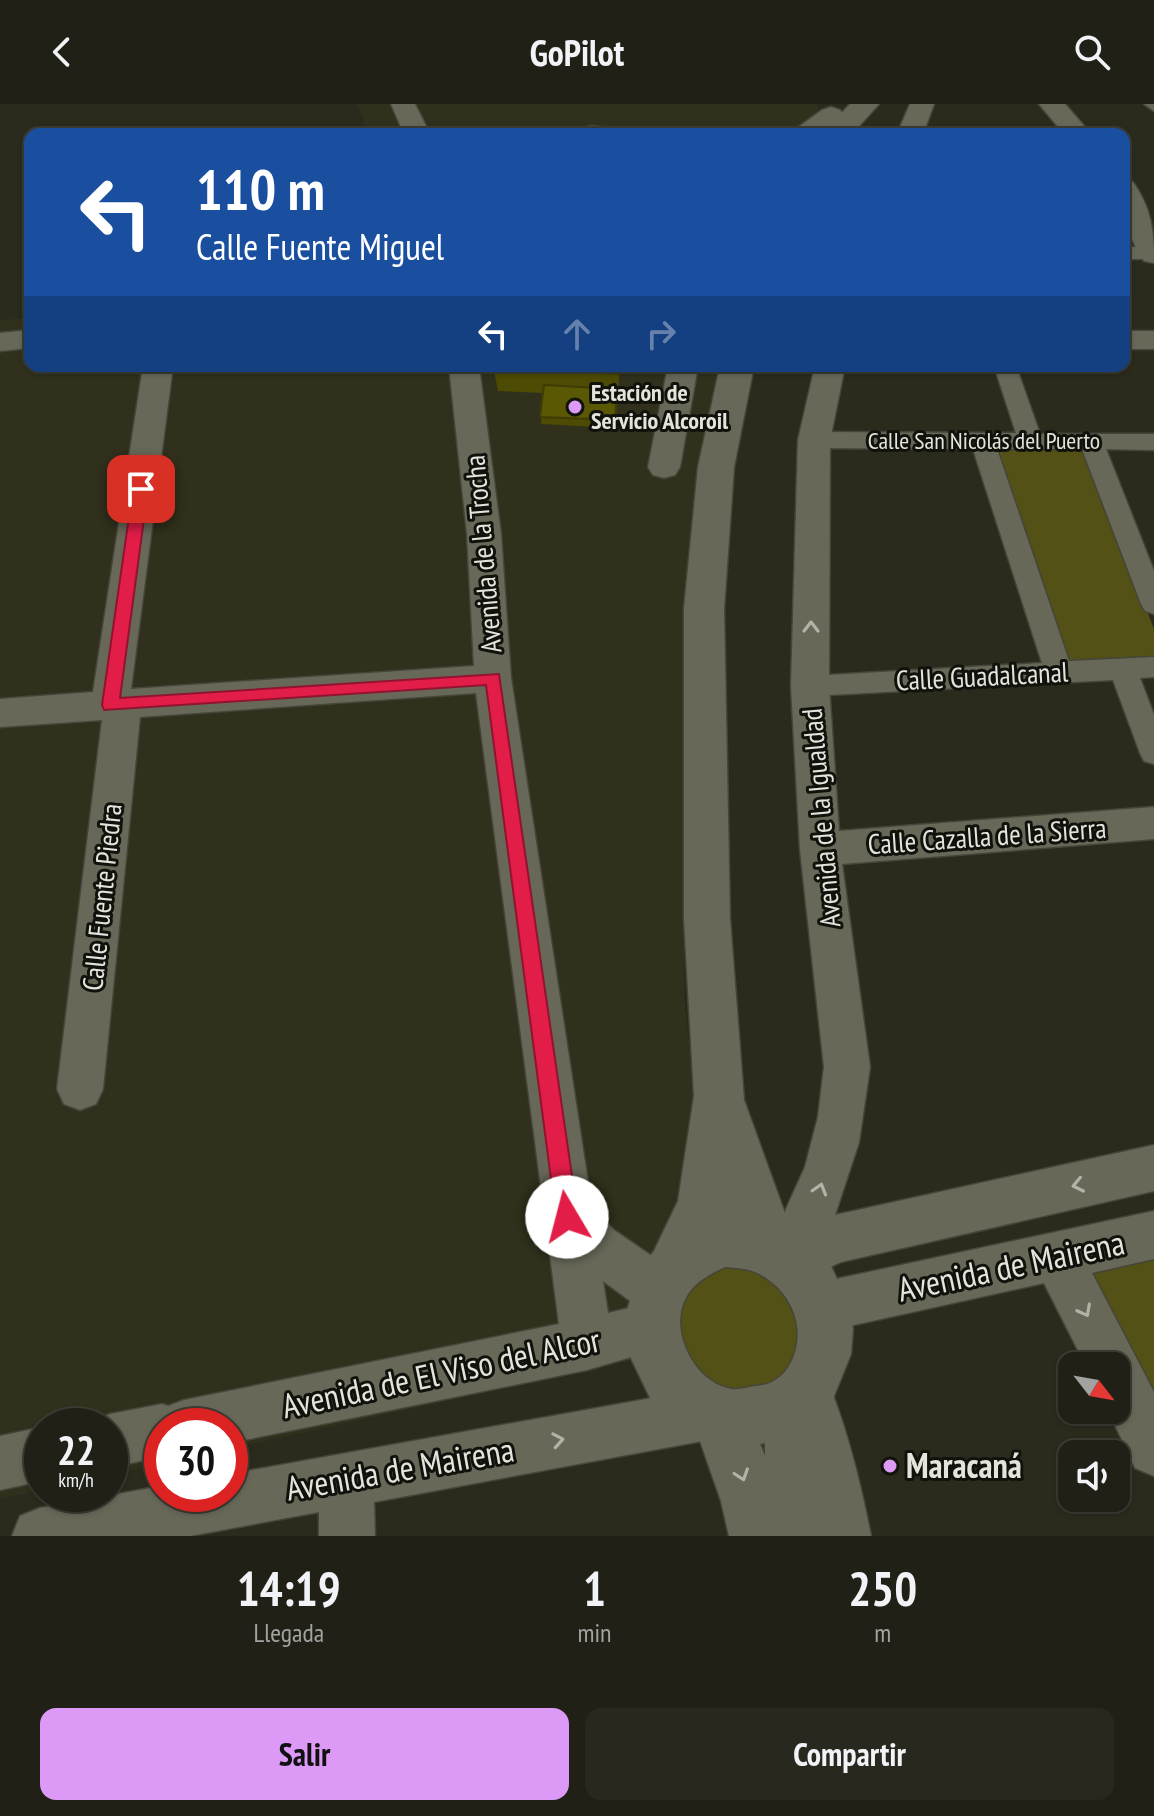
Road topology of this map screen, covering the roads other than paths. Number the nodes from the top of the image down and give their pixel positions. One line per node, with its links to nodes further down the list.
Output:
1 (403, 104): 6 (street)
2 (865, 104): 5 (street)
3 (922, 104): 7 (street)
4 (1051, 104): 8 (street)
5 (831, 122)
6 (414, 128)
7 (912, 128)
8 (1073, 128)
9 (1130, 178): 10 (street)
10 (1154, 178)
11 (1130, 201): 13 (street)
12 (1130, 253): 13 (street)
13 (1154, 254)
14 (24, 340): 17 (street)
15 (1130, 340): 16 (street)
16 (1154, 340)
17 (0, 342)
18 (157, 372): 38 (street, Calle Fuente Piedra)
19 (465, 372): 36 (street, Avenida de la Trocha)
20 (682, 372): 24 (street)
21 (736, 372): 25 (street)
22 (829, 372): 26 (street, Avenida de la Igualdad)
23 (1007, 372): 28 (street)
24 (673, 413): 25 (street); 31 (street)
25 (724, 418): 44 (street)
26 (814, 440): 27 (street, Calle San Nicolás del Puerto); 37 (street, Avenida de la Igualdad, one-way to 26)
27 (982, 441): 28 (street, Calle San Nicolás del Puerto); 35 (street)
28 (1031, 442): 29 (street, Calle San Nicolás del Puerto)
29 (1091, 442): 30 (street, Calle San Nicolás del Puerto); 32 (street)
30 (1154, 442)
31 (664, 467)
32 (1154, 604)
33 (1154, 667): 34 (street, Calle Guadalcanal)
34 (1123, 669): 35 (street, Calle Guadalcanal); 40 (street)
35 (1059, 672): 37 (street, Calle Guadalcanal)
36 (493, 678): 38 (street); 46 (street, Avenida de la Trocha)
37 (810, 686): 42 (street, Avenida de la Igualdad)
38 (117, 705): 39 (street); 43 (street, Calle Fuente Piedra)
39 (0, 713)
40 (1154, 753)
41 (1154, 823): 42 (street, Calle Cazalla de la Sierra)
42 (820, 849): 48 (street, Avenida de la Igualdad, one-way to 42)
43 (80, 1089)
44 (719, 1096): 48 (street); 50 (street)
45 (1154, 1168): 48 (street, one-way to 48)
46 (567, 1217): 50 (street); 52 (street, Avenida de la Trocha)
47 (1154, 1235): 49 (street, Avenida de Mairena)
48 (783, 1256): 50 (street); 51 (street)
49 (1057, 1257): 51 (street, Avenida de Mairena); 53 (street, one-way to 53)
50 (662, 1293): 52 (street, Avenida de El Viso del Alcor); 57 (street)
51 (822, 1307): 54 (street)
52 (587, 1344): 56 (street, Avenida de El Viso del Alcor)
53 (1107, 1352)
54 (800, 1397): 57 (street); 65 (street); 66 (street)
55 (1130, 1399): 58 (street)
56 (248, 1413)
57 (717, 1414): 61 (street, Avenida de Mairena, one-way to 57); 64 (street, one-way to 64)
58 (1154, 1449)
59 (24, 1458): 60 (street)
60 (0, 1463)
61 (346, 1479): 62 (street, Avenida de Mairena); 63 (street)
62 (40, 1536)
63 (347, 1536)
64 (759, 1536)
65 (794, 1536)
66 (843, 1536)

